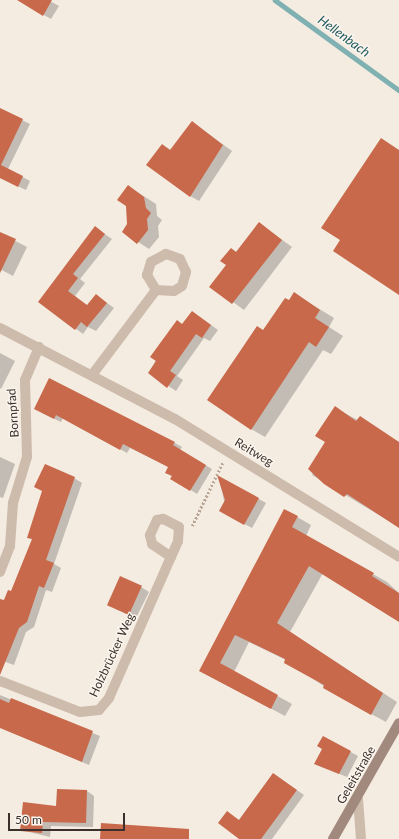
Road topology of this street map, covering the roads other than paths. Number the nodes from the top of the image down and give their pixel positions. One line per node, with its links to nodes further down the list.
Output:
1 (156, 290): 4 (street)
2 (0, 328): 3 (street, Reitweg)
3 (39, 347): 4 (street, Reitweg); 7 (street, Bornpfad)
4 (92, 375): 6 (street, Reitweg)
5 (171, 557): 5 (street, Holzbrücker Weg); 8 (street, Holzbrücker Weg)
6 (399, 558)
7 (0, 572)
8 (0, 681)
9 (399, 723): 10 (main road, Geleitstraße)
10 (358, 799): 11 (main road, Geleitstraße); 12 (street)
11 (333, 839)
12 (361, 839)

